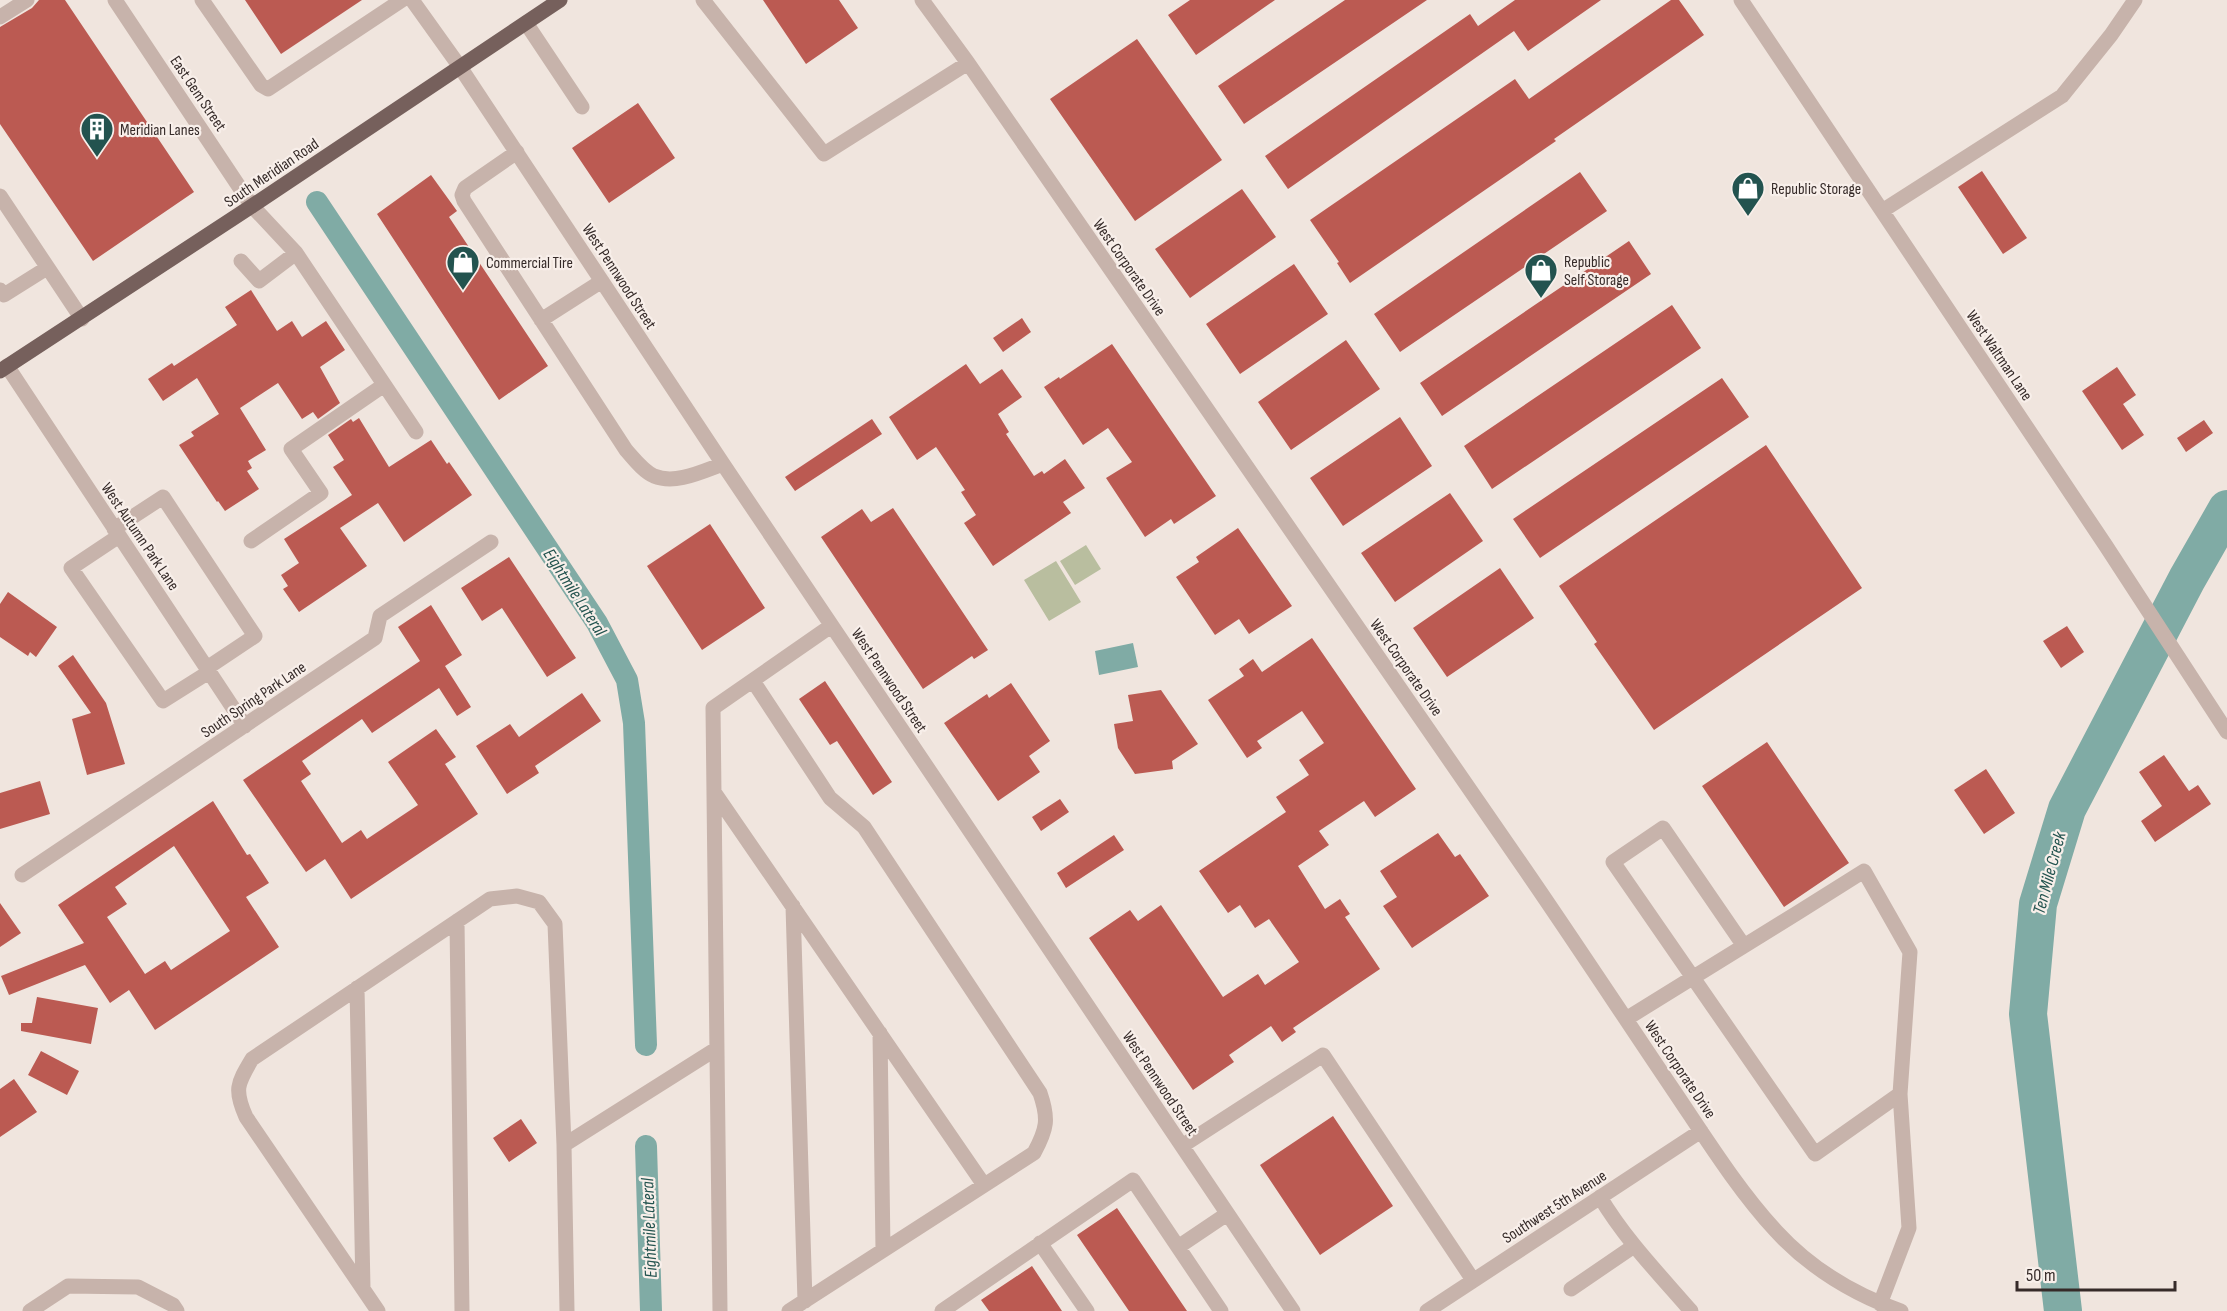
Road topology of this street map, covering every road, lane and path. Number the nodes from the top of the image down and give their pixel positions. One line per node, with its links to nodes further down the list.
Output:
1 (27, 0): 11 (street)
2 (116, 0): 18 (street, East Gem Street)
3 (202, 0): 4 (street)
4 (402, 0)
5 (412, 0): 14 (street, West Pennwood Street)
6 (560, 0): 12 (main road, South Meridian Road)
7 (703, 0): 13 (street)
8 (922, 0): 13 (street, West Corporate Drive)
9 (1741, 0): 19 (street, West Waltman Lane)
10 (2135, 0): 19 (street)
11 (0, 18)
12 (526, 23): 14 (main road, South Meridian Road); 15 (street)
13 (968, 63): 46 (street, West Corporate Drive)
14 (460, 67): 16 (street, West Pennwood Street); 18 (main road, South Meridian Road)
15 (582, 107)
16 (517, 152): 23 (street, West Pennwood Street); 26 (street)
17 (0, 196): 22 (street)
18 (252, 206): 20 (street, East Gem Street); 25 (main road, South Meridian Road)
19 (1882, 211): 38 (street, West Waltman Lane)
20 (296, 253): 21 (street); 28 (street, East Gem Street)
21 (241, 261)
22 (47, 268): 24 (street); 25 (street)
23 (602, 281): 26 (street); 30 (street, West Pennwood Street)
24 (0, 290)
25 (82, 319): 27 (main road, South Meridian Road)
26 (541, 320): 30 (street)
27 (3, 369): 31 (street, West Autumn Park Lane)
28 (384, 385): 29 (street, East Gem Street); 32 (street)
29 (416, 432)
30 (723, 464): 34 (street, West Pennwood Street)
31 (116, 532): 35 (street, West Autumn Park Lane); 35 (street); 35 (street)
32 (250, 541)
33 (491, 542): 37 (street, South Spring Park Lane)
34 (831, 626): 36 (street); 52 (street, West Pennwood Street)
35 (208, 670): 37 (street, West Autumn Park Lane)
36 (753, 681): 39 (street); 53 (street)
37 (245, 726): 40 (street, South Spring Park Lane)
38 (2227, 732)
39 (714, 792): 41 (street); 48 (street)
40 (22, 876)
41 (793, 906): 47 (street); 63 (street)
42 (457, 921): 45 (street); 51 (street); 68 (street)
43 (1744, 946): 44 (street); 44 (street); 49 (street)
44 (1693, 978): 46 (street); 49 (street)
45 (357, 988): 61 (street); 61 (street)
46 (1626, 1019): 50 (street, West Corporate Drive)
47 (880, 1033): 53 (street); 59 (street)
48 (716, 1048): 51 (street); 70 (street)
49 (1900, 1094): 64 (street)
50 (1701, 1131): 54 (street, Southwest 5th Avenue); 64 (street, West Corporate Drive)
51 (564, 1145): 69 (street)
52 (1182, 1146): 55 (street, West Pennwood Street); 60 (street)
53 (984, 1185): 59 (street)
54 (1600, 1197): 57 (street); 60 (street, Southwest 5th Avenue)
55 (1227, 1214): 58 (street); 75 (street, West Pennwood Street)
56 (1040, 1243): 58 (street); 72 (street); 73 (street)
57 (1634, 1246): 62 (street); 77 (street)
58 (1178, 1247): 74 (street)
59 (883, 1250): 63 (street)
60 (1473, 1280): 76 (street, Southwest 5th Avenue)
61 (363, 1289): 67 (street)
62 (1571, 1290)
63 (805, 1301): 71 (street)
64 (1880, 1304): 78 (street, West Corporate Drive)
65 (30, 1311): 66 (street)
66 (177, 1311)
67 (378, 1311)
68 (462, 1311)
69 (567, 1311)
70 (720, 1311)
71 (789, 1311)
72 (942, 1311)
73 (1087, 1311)
74 (1221, 1311)
75 (1293, 1311)
76 (1427, 1311)
77 (1691, 1311)
78 (1901, 1311)

